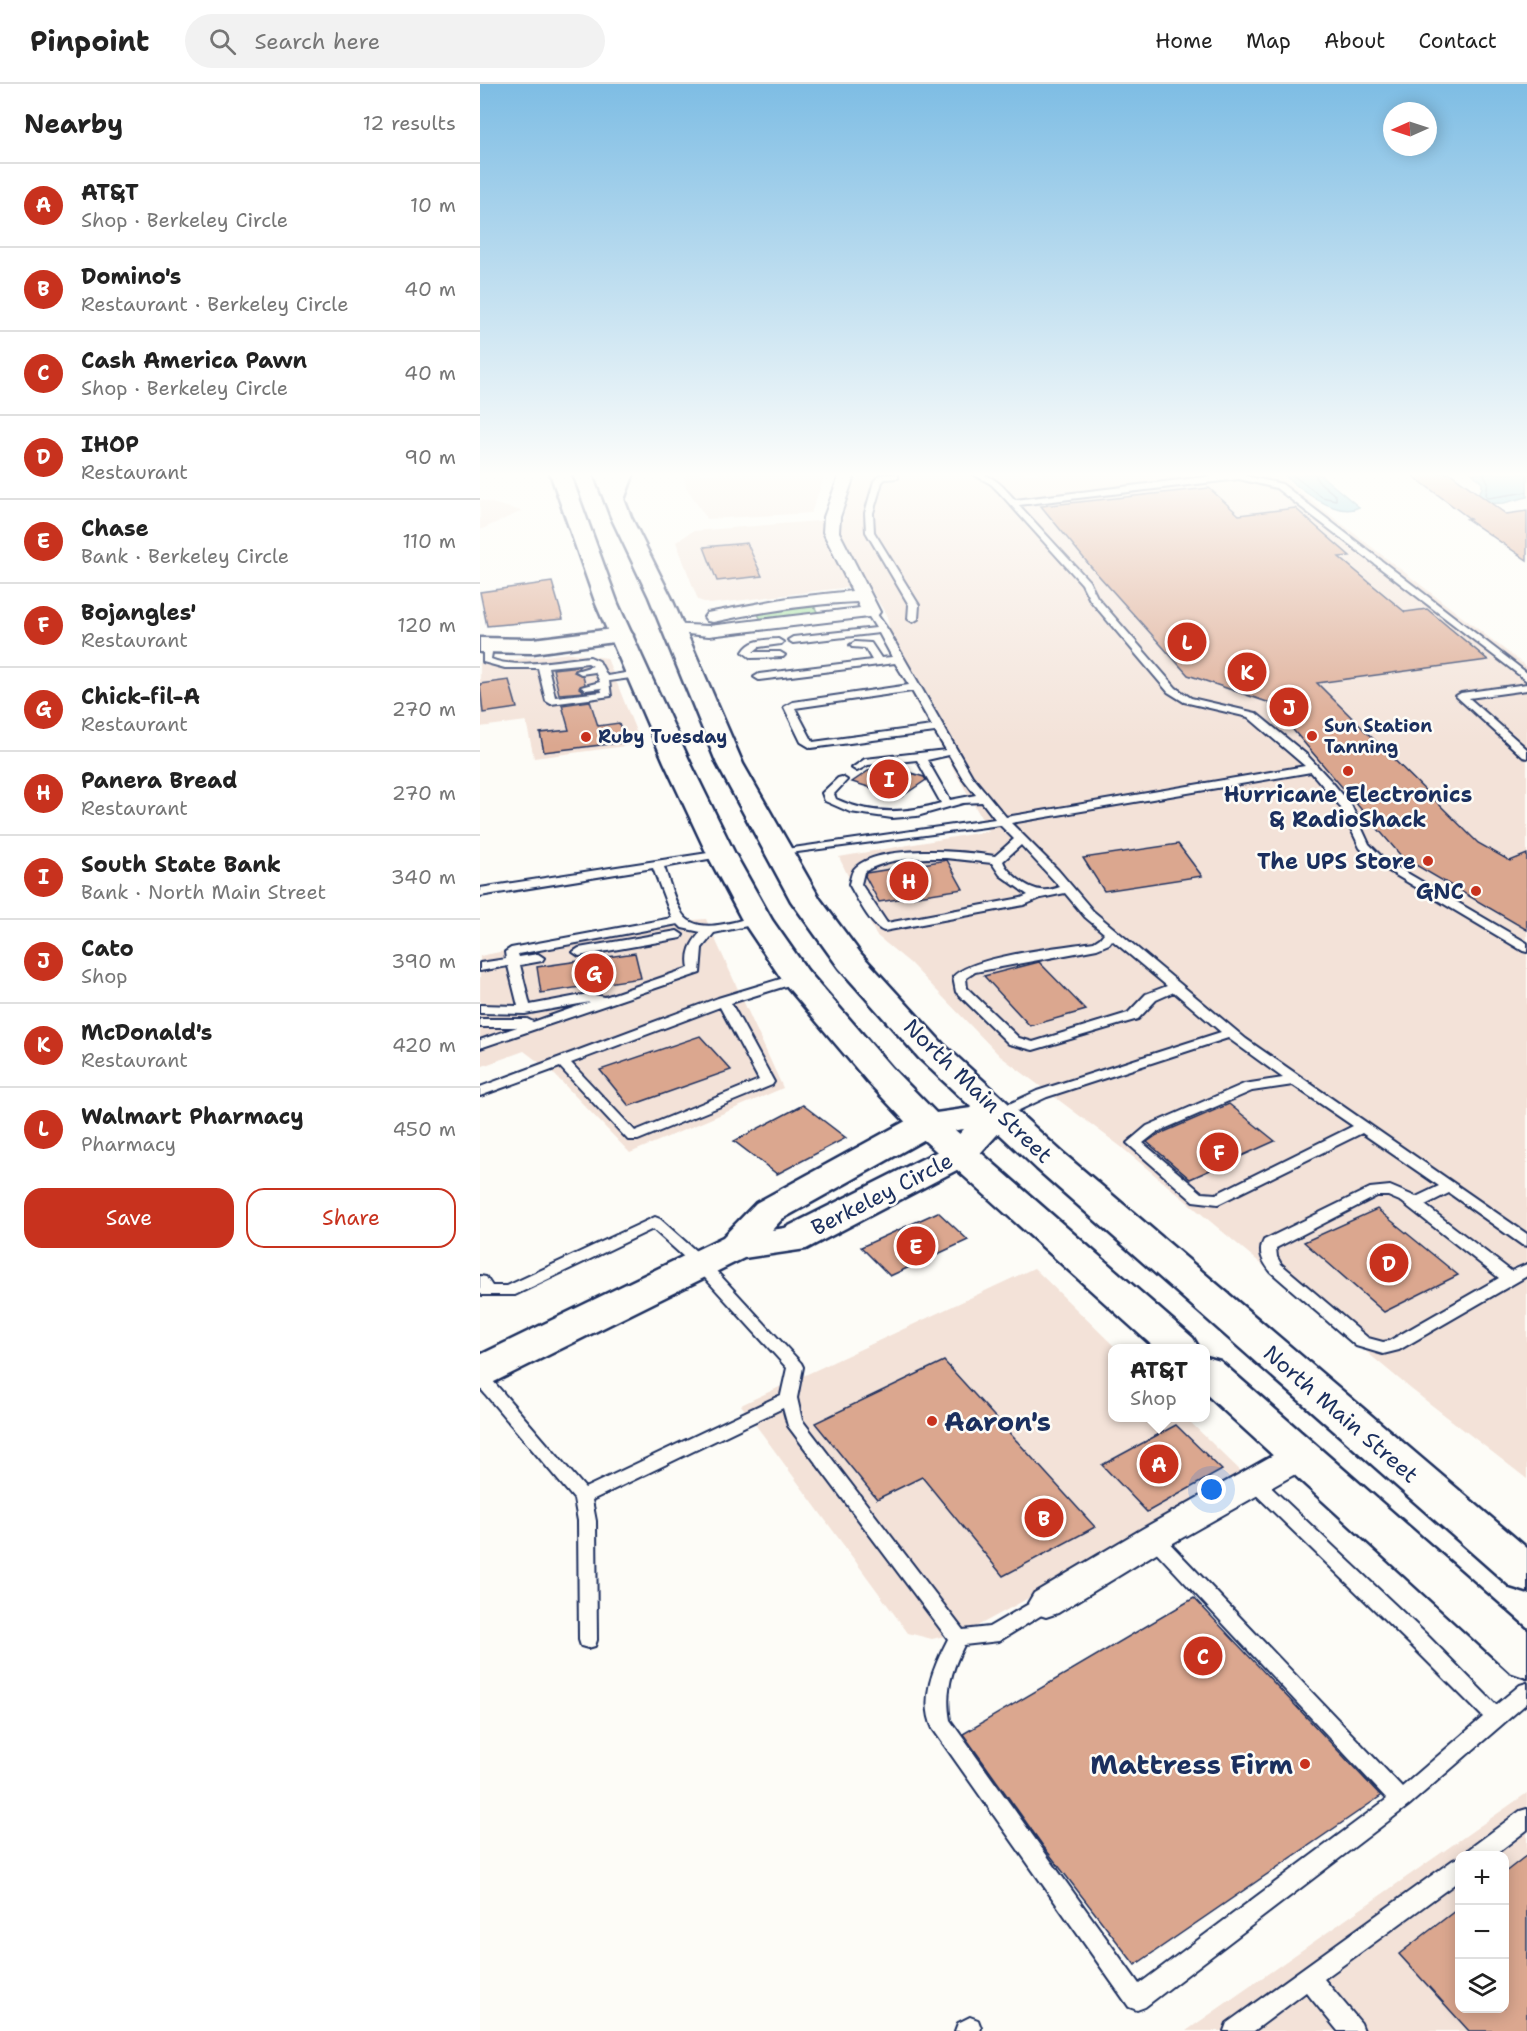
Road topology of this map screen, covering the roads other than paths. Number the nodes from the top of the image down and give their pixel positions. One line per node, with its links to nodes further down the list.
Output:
1 (597, 564): 10 (main road, North Main Street)
2 (632, 564): 10 (main road, North Main Street)
3 (846, 564): 7 (street)
4 (889, 564): 8 (lane)
5 (1068, 564): 30 (lane)
6 (1380, 564): 22 (lane)
7 (867, 604): 9 (lane); 10 (street)
8 (913, 619)
9 (883, 630): 11 (lane); 16 (lane)
10 (647, 631): 13 (main road); 19 (main road, North Main Street); 36 (main road, North Main Street)
11 (793, 640)
12 (778, 642): 15 (lane)
13 (484, 645): 18 (lane)
14 (855, 645): 17 (lane)
15 (780, 655)
16 (900, 658): 17 (lane); 23 (lane)
17 (878, 662): 21 (lane)
18 (542, 664): 20 (lane); 20 (lane)
19 (638, 674): 20 (lane); 37 (main road, North Main Street)
20 (603, 677): 20 (lane)
21 (759, 677)
22 (1527, 678)
23 (917, 687): 25 (lane); 25 (lane)
24 (1527, 687): 27 (lane)
25 (940, 728): 26 (lane)
26 (951, 752): 28 (lane); 32 (lane)
27 (1527, 755)
28 (923, 756): 29 (lane); 33 (lane)
29 (857, 768)
30 (1313, 768): 34 (lane); 48 (lane)
31 (842, 780): 33 (lane)
32 (984, 799): 33 (lane); 34 (lane)
33 (946, 804)
34 (1003, 821): 35 (lane); 36 (lane)
35 (1020, 840): 38 (lane); 40 (lane)
36 (779, 853): 67 (main road, North Main Street)
37 (721, 854): 39 (lane); 44 (main road, North Main Street)
38 (997, 860): 42 (lane); 42 (lane)
39 (657, 864): 41 (lane); 43 (lane)
40 (1067, 889): 42 (lane); 46 (lane)
41 (480, 892)
42 (1037, 895)
43 (675, 918): 45 (lane); 47 (lane); 51 (lane)
44 (757, 920): 45 (lane); 54 (main road, North Main Street)
45 (710, 930): 52 (lane)
46 (1110, 933): 55 (lane); 55 (lane)
47 (677, 936): 49 (lane); 52 (lane)
48 (1527, 948)
49 (579, 952)
50 (538, 958): 51 (lane)
51 (513, 962): 53 (lane); 59 (lane)
52 (694, 964): 56 (lane)
53 (480, 967)
54 (797, 978): 57 (lane); 68 (main road, North Main Street)
55 (1175, 987): 62 (lane)
56 (609, 999): 59 (lane); 61 (lane)
57 (723, 1001): 64 (lane); 64 (lane)
58 (480, 1009): 59 (lane)
59 (525, 1010)
60 (480, 1023): 61 (lane)
61 (535, 1024): 63 (lane)
62 (1230, 1032): 65 (lane); 67 (lane)
63 (480, 1044)
64 (562, 1061): 66 (lane)
65 (1296, 1080): 69 (lane); 69 (lane)
66 (480, 1092)
67 (999, 1114): 68 (main road, Berkeley Circle); 70 (main road, Berkeley Circle); 87 (main road, North Main Street)
68 (927, 1124): 70 (main road, North Main Street); 74 (main road, Berkeley Circle)
69 (1363, 1127): 71 (lane)
70 (960, 1154): 74 (main road, Berkeley Circle); 79 (main road, North Main Street)
71 (1449, 1187): 72 (lane); 73 (lane)
72 (1408, 1200): 77 (lane); 77 (lane)
73 (1527, 1241)
74 (735, 1246): 75 (main road, Berkeley Circle)
75 (701, 1264): 78 (lane); 80 (main road, Berkeley Circle); 83 (lane)
76 (1527, 1269): 77 (lane)
77 (1510, 1278)
78 (480, 1281)
79 (1174, 1344)
80 (480, 1372)
81 (1210, 1375): 84 (main road)
82 (480, 1377): 86 (lane)
83 (789, 1398): 86 (lane); 92 (lane)
84 (1301, 1455): 85 (street); 94 (main road)
85 (1254, 1482): 88 (street); 96 (lane)
86 (582, 1497): 93 (lane)
87 (1471, 1526): 89 (lane); 90 (main road, North Main Street)
88 (1154, 1538): 91 (street); 97 (lane)
89 (1516, 1543)
90 (1527, 1574)
91 (1047, 1604): 92 (lane)
92 (958, 1638): 97 (lane)
93 (588, 1640)
94 (1527, 1658)
95 (1527, 1691): 96 (lane)
96 (1497, 1719): 97 (lane)
97 (1401, 1800)
98 (1527, 1818): 99 (lane)
99 (1483, 1851)
100 (1455, 1871): 101 (lane)
101 (1308, 1977): 102 (lane); 103 (lane)
102 (1235, 2031)
103 (1353, 2031)

